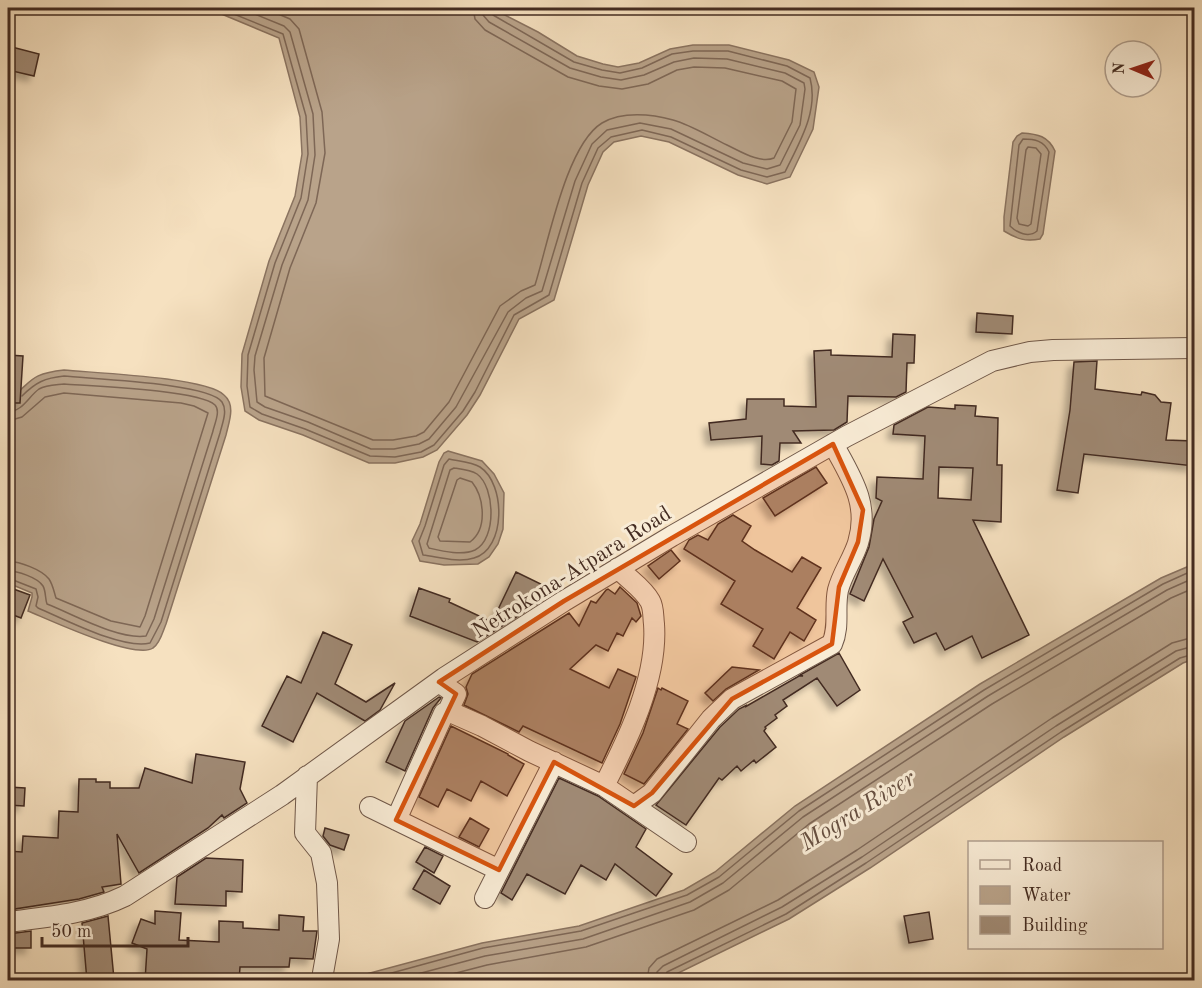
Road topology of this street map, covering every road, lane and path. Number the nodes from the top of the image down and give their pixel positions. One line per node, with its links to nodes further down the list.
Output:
1 (1194, 348): 2 (street, Netrokona-Atpara Road)
2 (833, 444): 3 (street, Netrokona-Atpara Road); 9 (street)
3 (618, 568): 4 (street, Netrokona-Atpara Road); 8 (street)
4 (439, 682): 5 (street); 7 (street, Netrokona-Atpara Road)
5 (448, 711): 6 (street); 11 (street)
6 (554, 762): 8 (street); 13 (street)
7 (307, 776): 15 (street, Netrokona-Atpara Road); 16 (street)
8 (604, 786): 9 (street)
9 (634, 806): 12 (street)
10 (370, 807): 11 (street)
11 (396, 820): 13 (street)
12 (686, 842)
13 (499, 870): 14 (street)
14 (485, 897)
15 (8, 922)
16 (323, 973)

